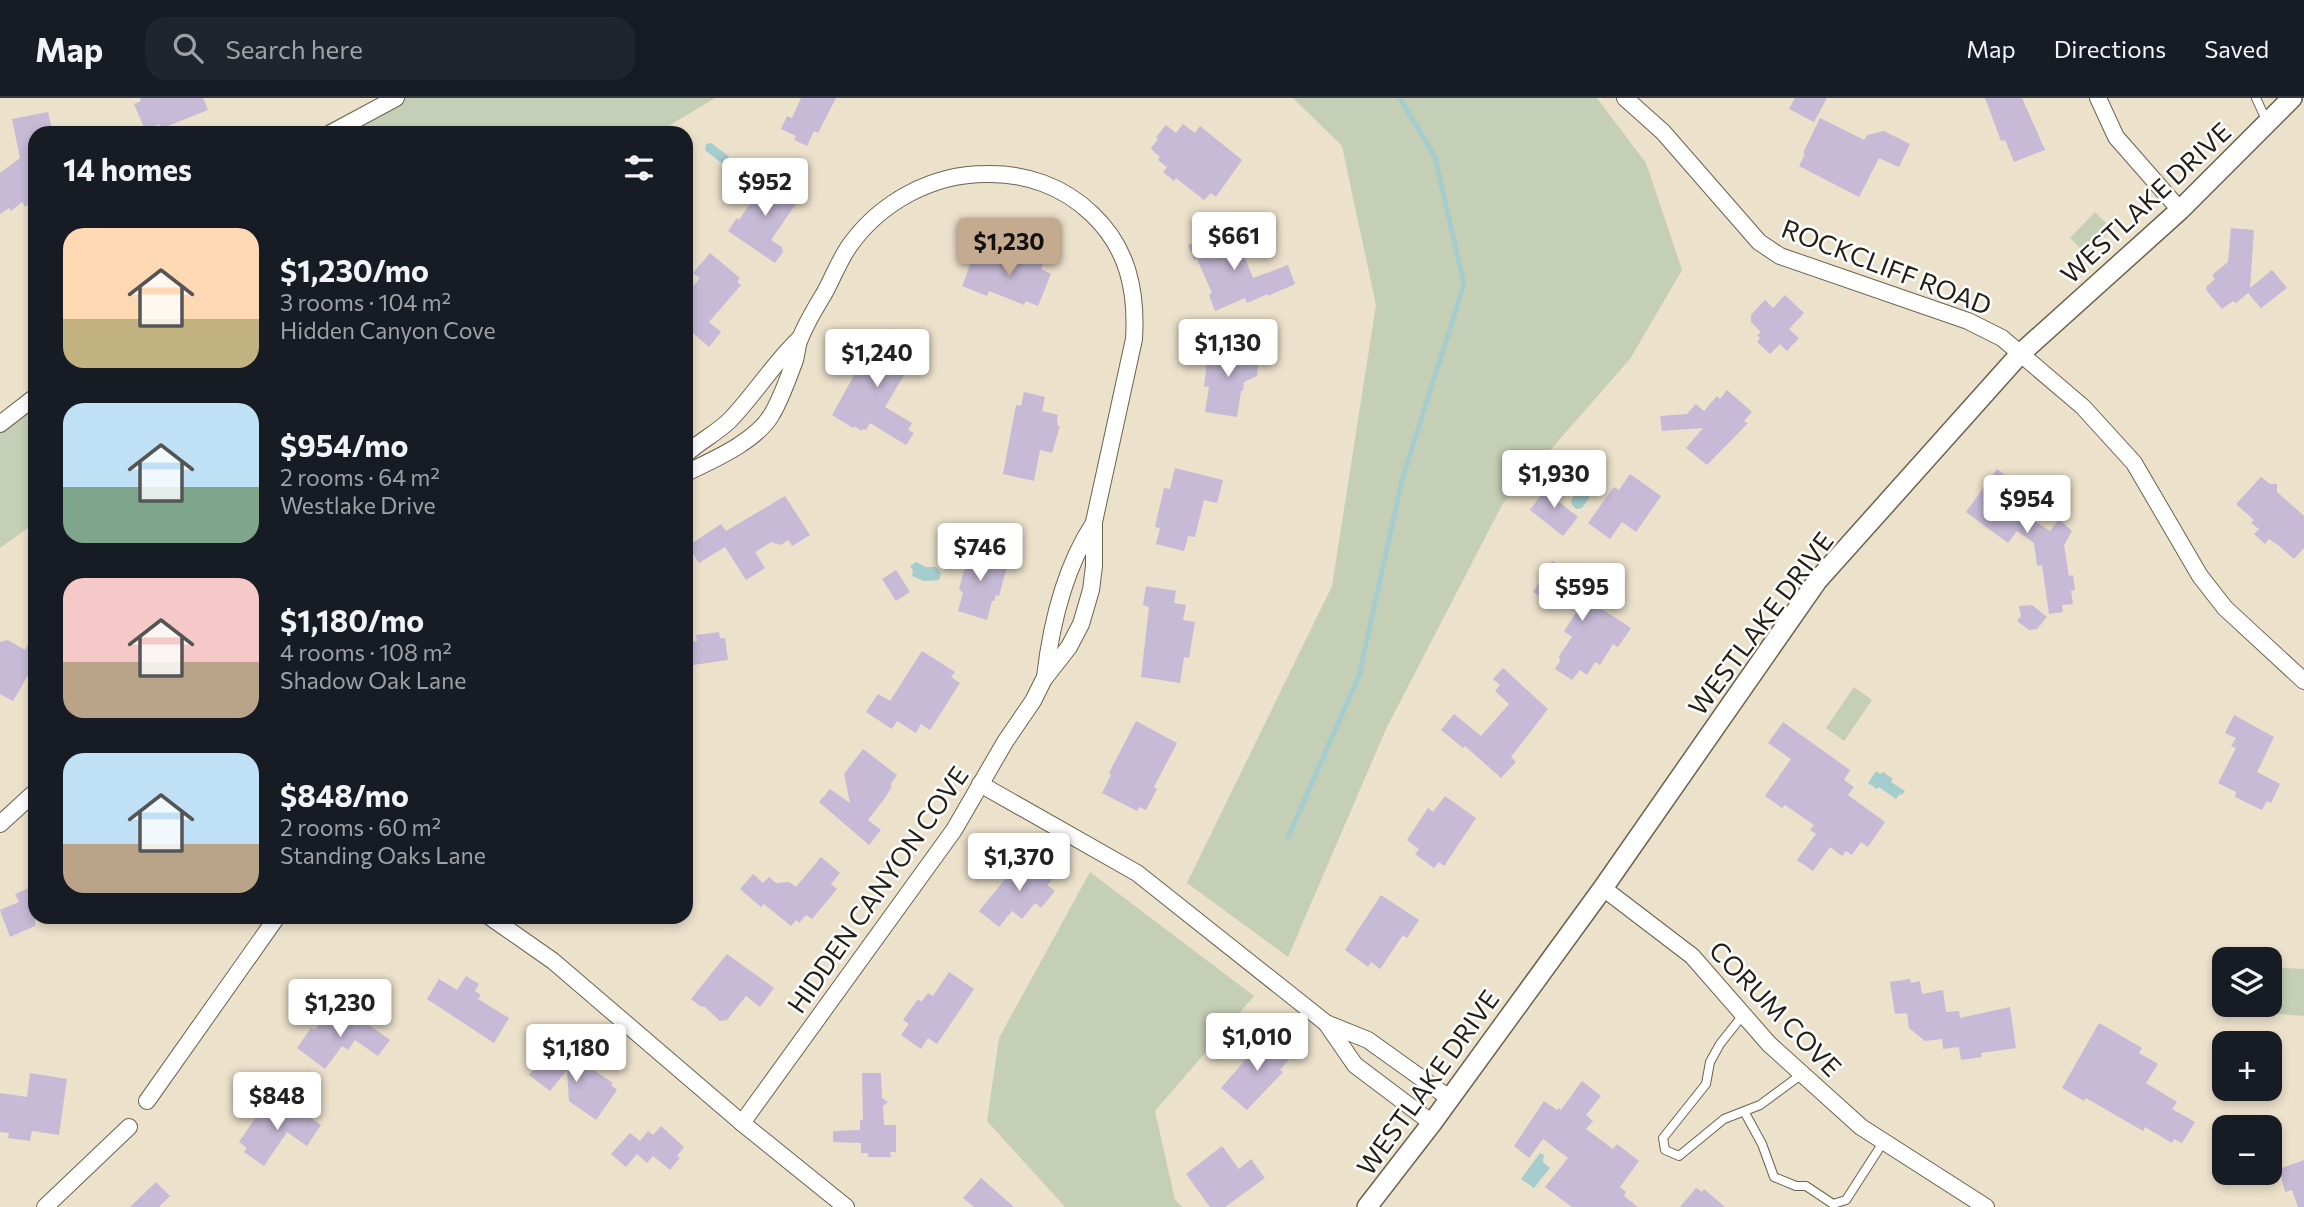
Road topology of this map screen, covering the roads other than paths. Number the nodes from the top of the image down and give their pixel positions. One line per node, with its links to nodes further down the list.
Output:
1 (396, 98): 7 (street)
2 (1625, 98): 10 (street, ROCKCLIFF ROAD)
3 (2098, 98): 8 (street)
4 (2256, 98): 6 (lane)
5 (2292, 98): 6 (street, WESTLAKE DRIVE)
6 (2267, 122): 8 (street, WESTLAKE DRIVE)
7 (344, 126)
8 (2180, 210): 10 (street, WESTLAKE DRIVE)
9 (799, 339): 13 (street, HIDDEN CANYON COVE); 14 (street, HIDDEN CANYON COVE); 15 (street, HIDDEN CANYON COVE)
10 (2020, 354): 17 (street, ROCKCLIFF ROAD); 21 (street, WESTLAKE DRIVE)
11 (28, 402): 12 (street)
12 (0, 424)
13 (693, 449)
14 (693, 469)
15 (1094, 522): 16 (street, HIDDEN CANYON COVE); 16 (street, HIDDEN CANYON COVE)
16 (1044, 679): 18 (street, HIDDEN CANYON COVE)
17 (2304, 681)
18 (980, 785): 25 (street); 30 (street, HIDDEN CANYON COVE)
19 (28, 798): 20 (street)
20 (0, 824)
21 (1603, 888): 24 (street, CORUM COVE); 27 (street, WESTLAKE DRIVE)
22 (272, 924): 28 (street)
23 (500, 924): 30 (street)
24 (1744, 1015): 26 (street, CORUM COVE); 29 (lane)
25 (1326, 1023): 27 (street); 31 (street)
26 (1802, 1074): 29 (lane); 33 (street, CORUM COVE)
27 (1449, 1098): 31 (street, WESTLAKE DRIVE)
28 (147, 1101)
29 (1745, 1113): 33 (lane)
30 (742, 1123): 35 (street)
31 (1432, 1123): 36 (street, WESTLAKE DRIVE)
32 (129, 1127): 34 (street)
33 (1884, 1141): 37 (street, CORUM COVE)
34 (45, 1207)
35 (846, 1207)
36 (1367, 1207)
37 (1986, 1207)

